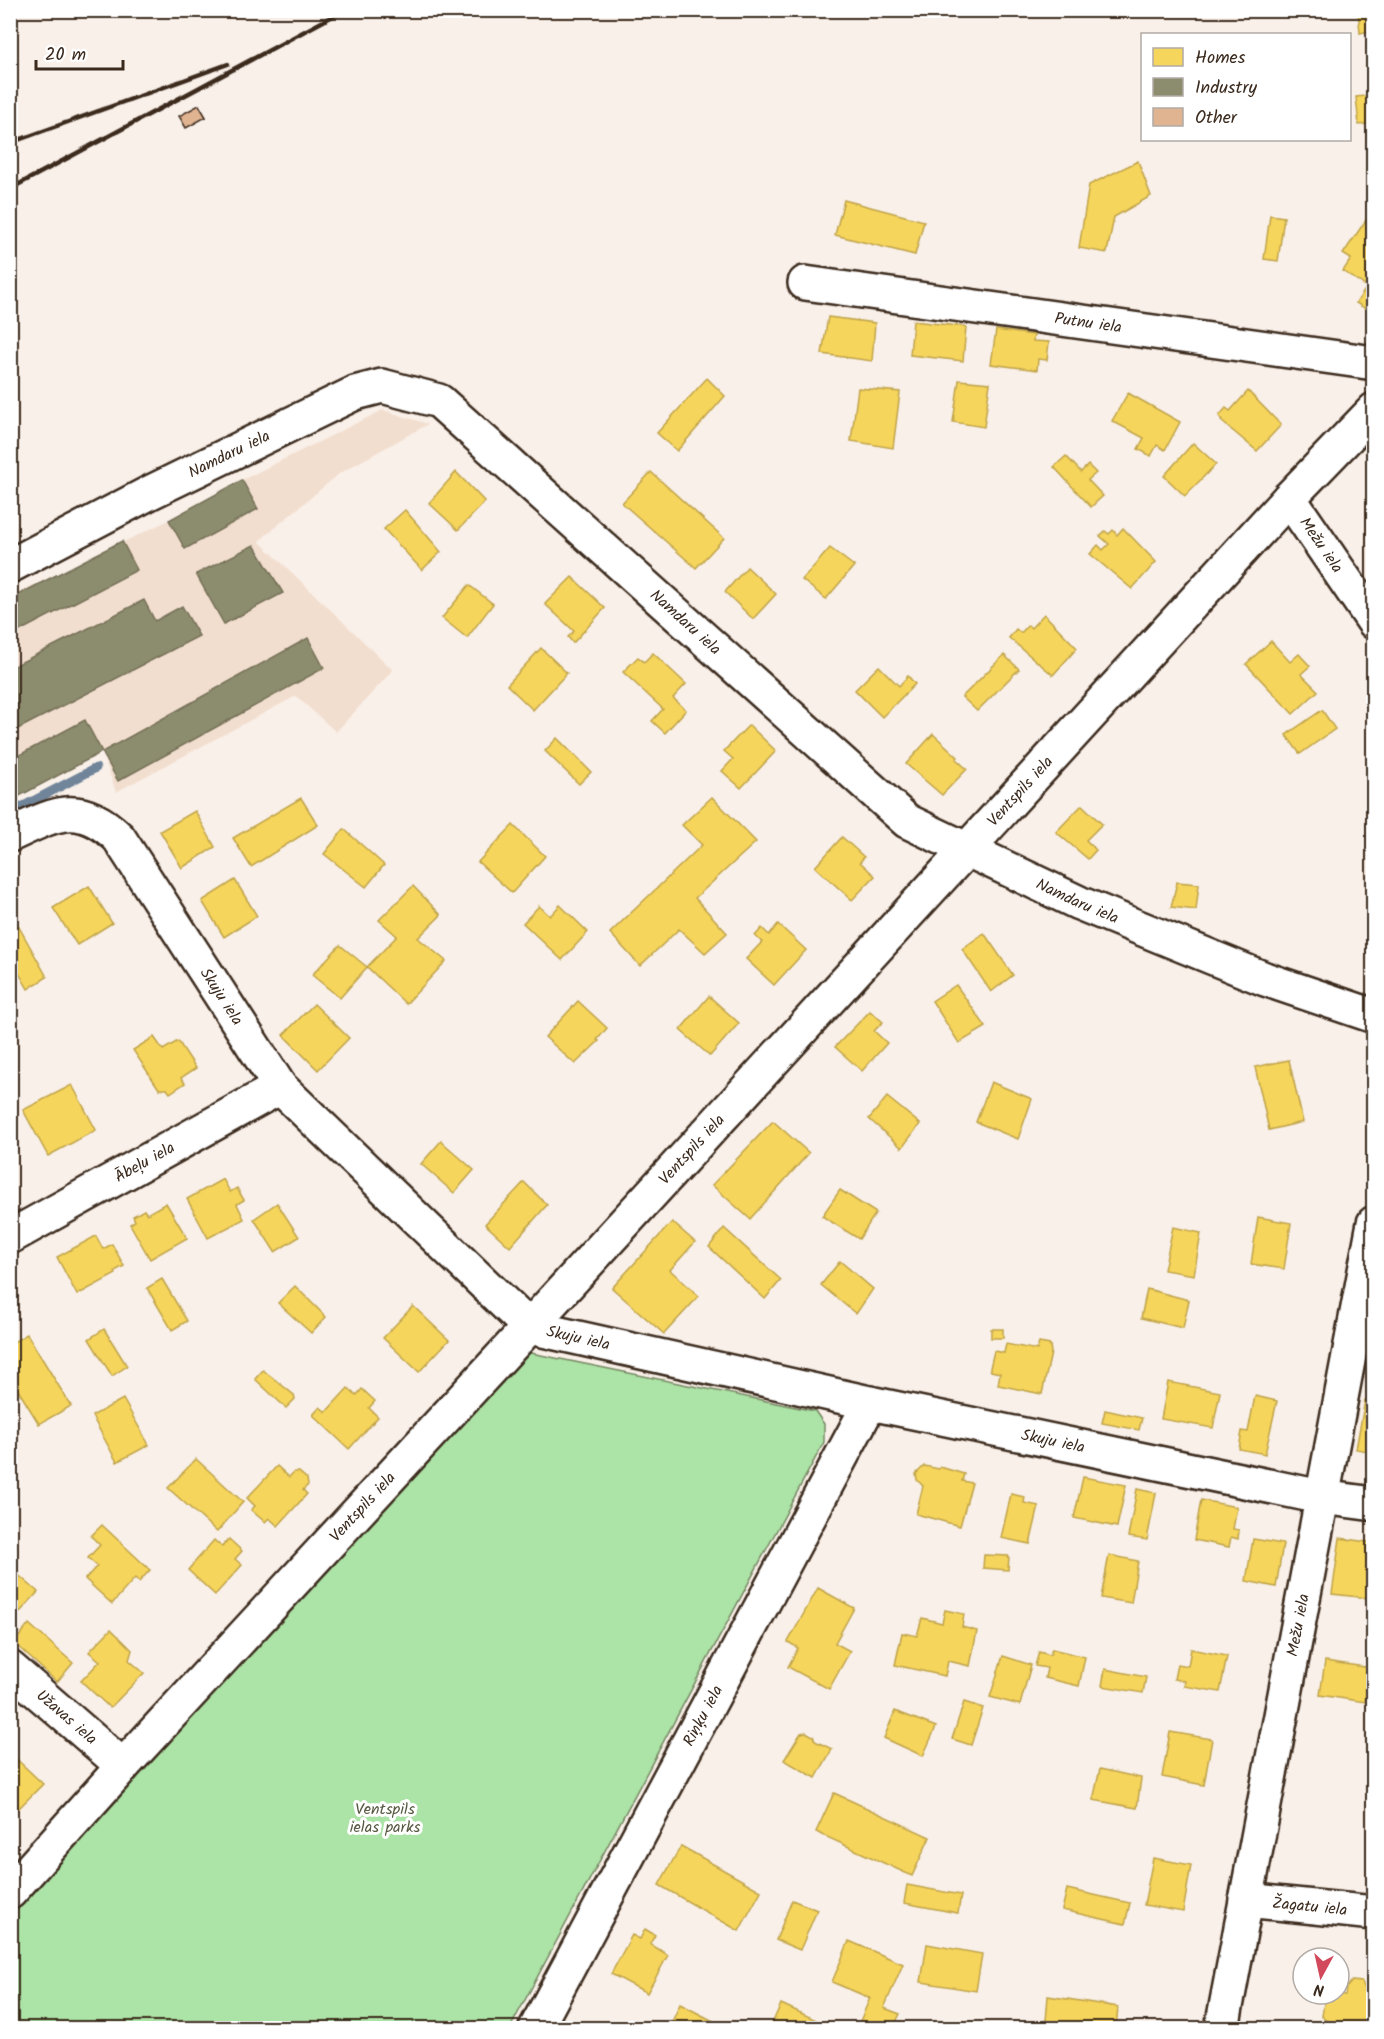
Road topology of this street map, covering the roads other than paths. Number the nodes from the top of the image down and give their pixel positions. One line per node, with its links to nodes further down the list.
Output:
1 (805, 283): 2 (street, Putnu iela)
2 (1374, 363)
3 (1374, 410): 4 (street, Ventspils iela)
4 (1289, 498): 6 (street, Mežu iela); 8 (street, Ventspils iela)
5 (10, 566): 8 (street, Namdaru iela)
6 (1374, 622)
7 (10, 835): 10 (street, Skuju iela)
8 (965, 851): 9 (street, Namdaru iela); 13 (street, Ventspils iela)
9 (1374, 1016)
10 (280, 1087): 12 (street, Ābeļu iela); 13 (street, Skuju iela)
11 (1374, 1223): 15 (street, Mežu iela)
12 (10, 1237)
13 (529, 1327): 14 (street, Skuju iela); 18 (street, Ventspils iela)
14 (870, 1403): 15 (street, Skuju iela); 22 (street, Riņķu iela)
15 (1321, 1497): 16 (street, Skuju iela); 20 (street, Mežu iela)
16 (1374, 1504)
17 (10, 1668): 18 (street, Užavas iela)
18 (123, 1766): 19 (street, Ventspils iela)
19 (10, 1892)
20 (1246, 1900): 21 (street, Žagatu iela); 23 (street, Mežu iela)
21 (1374, 1913)
22 (536, 2028)
23 (1222, 2028)

